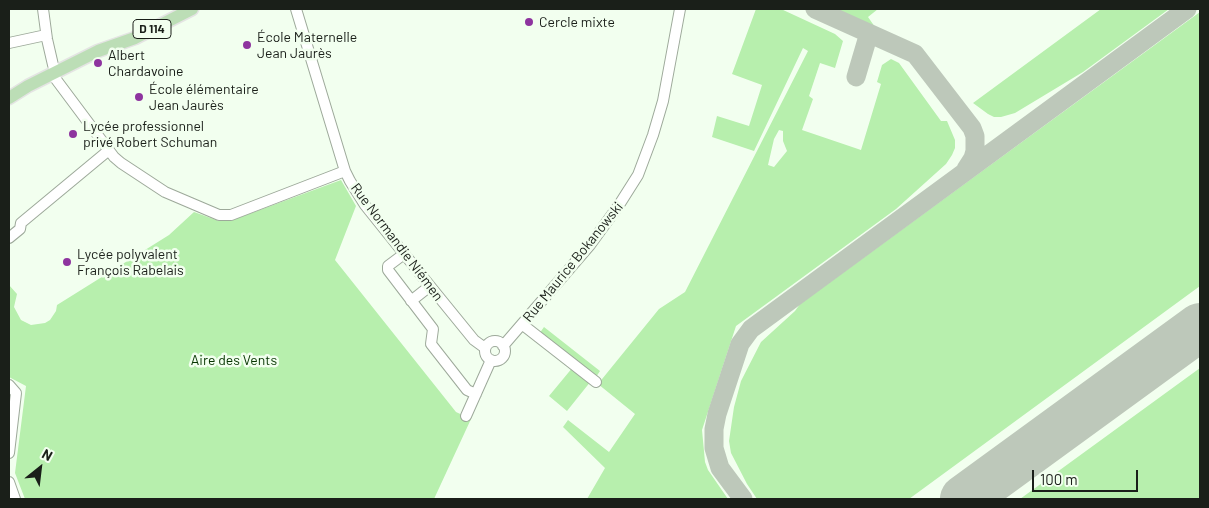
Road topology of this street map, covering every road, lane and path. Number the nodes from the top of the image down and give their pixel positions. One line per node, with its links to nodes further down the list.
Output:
1 (42, 9): 5 (street)
2 (192, 9): 7 (main road, D 114)
3 (296, 9): 10 (street, Rue Normandie Niémen)
4 (680, 9): 15 (street, Rue Maurice Bokanowski)
5 (46, 35): 6 (street); 7 (street)
6 (9, 43)
7 (54, 73): 8 (main road, D 114); 9 (street)
8 (9, 98)
9 (109, 150): 10 (street); 11 (street)
10 (345, 171): 12 (street, Rue Normandie Niémen)
11 (9, 238)
12 (404, 254): 13 (street, Rue Normandie Niémen); 14 (street)
13 (430, 286): 14 (street); 17 (street, Rue Normandie Niémen)
14 (411, 301): 21 (street)
15 (523, 324): 16 (street, Rue Maurice Bokanowski); 19 (street)
16 (503, 346): 17 (street); 18 (street)
17 (485, 348): 18 (street)
18 (491, 360): 21 (street)
19 (596, 382)
20 (9, 385): 23 (street)
21 (476, 394): 22 (street)
22 (466, 416)
23 (9, 453)
24 (9, 482): 25 (street)
25 (15, 499)

